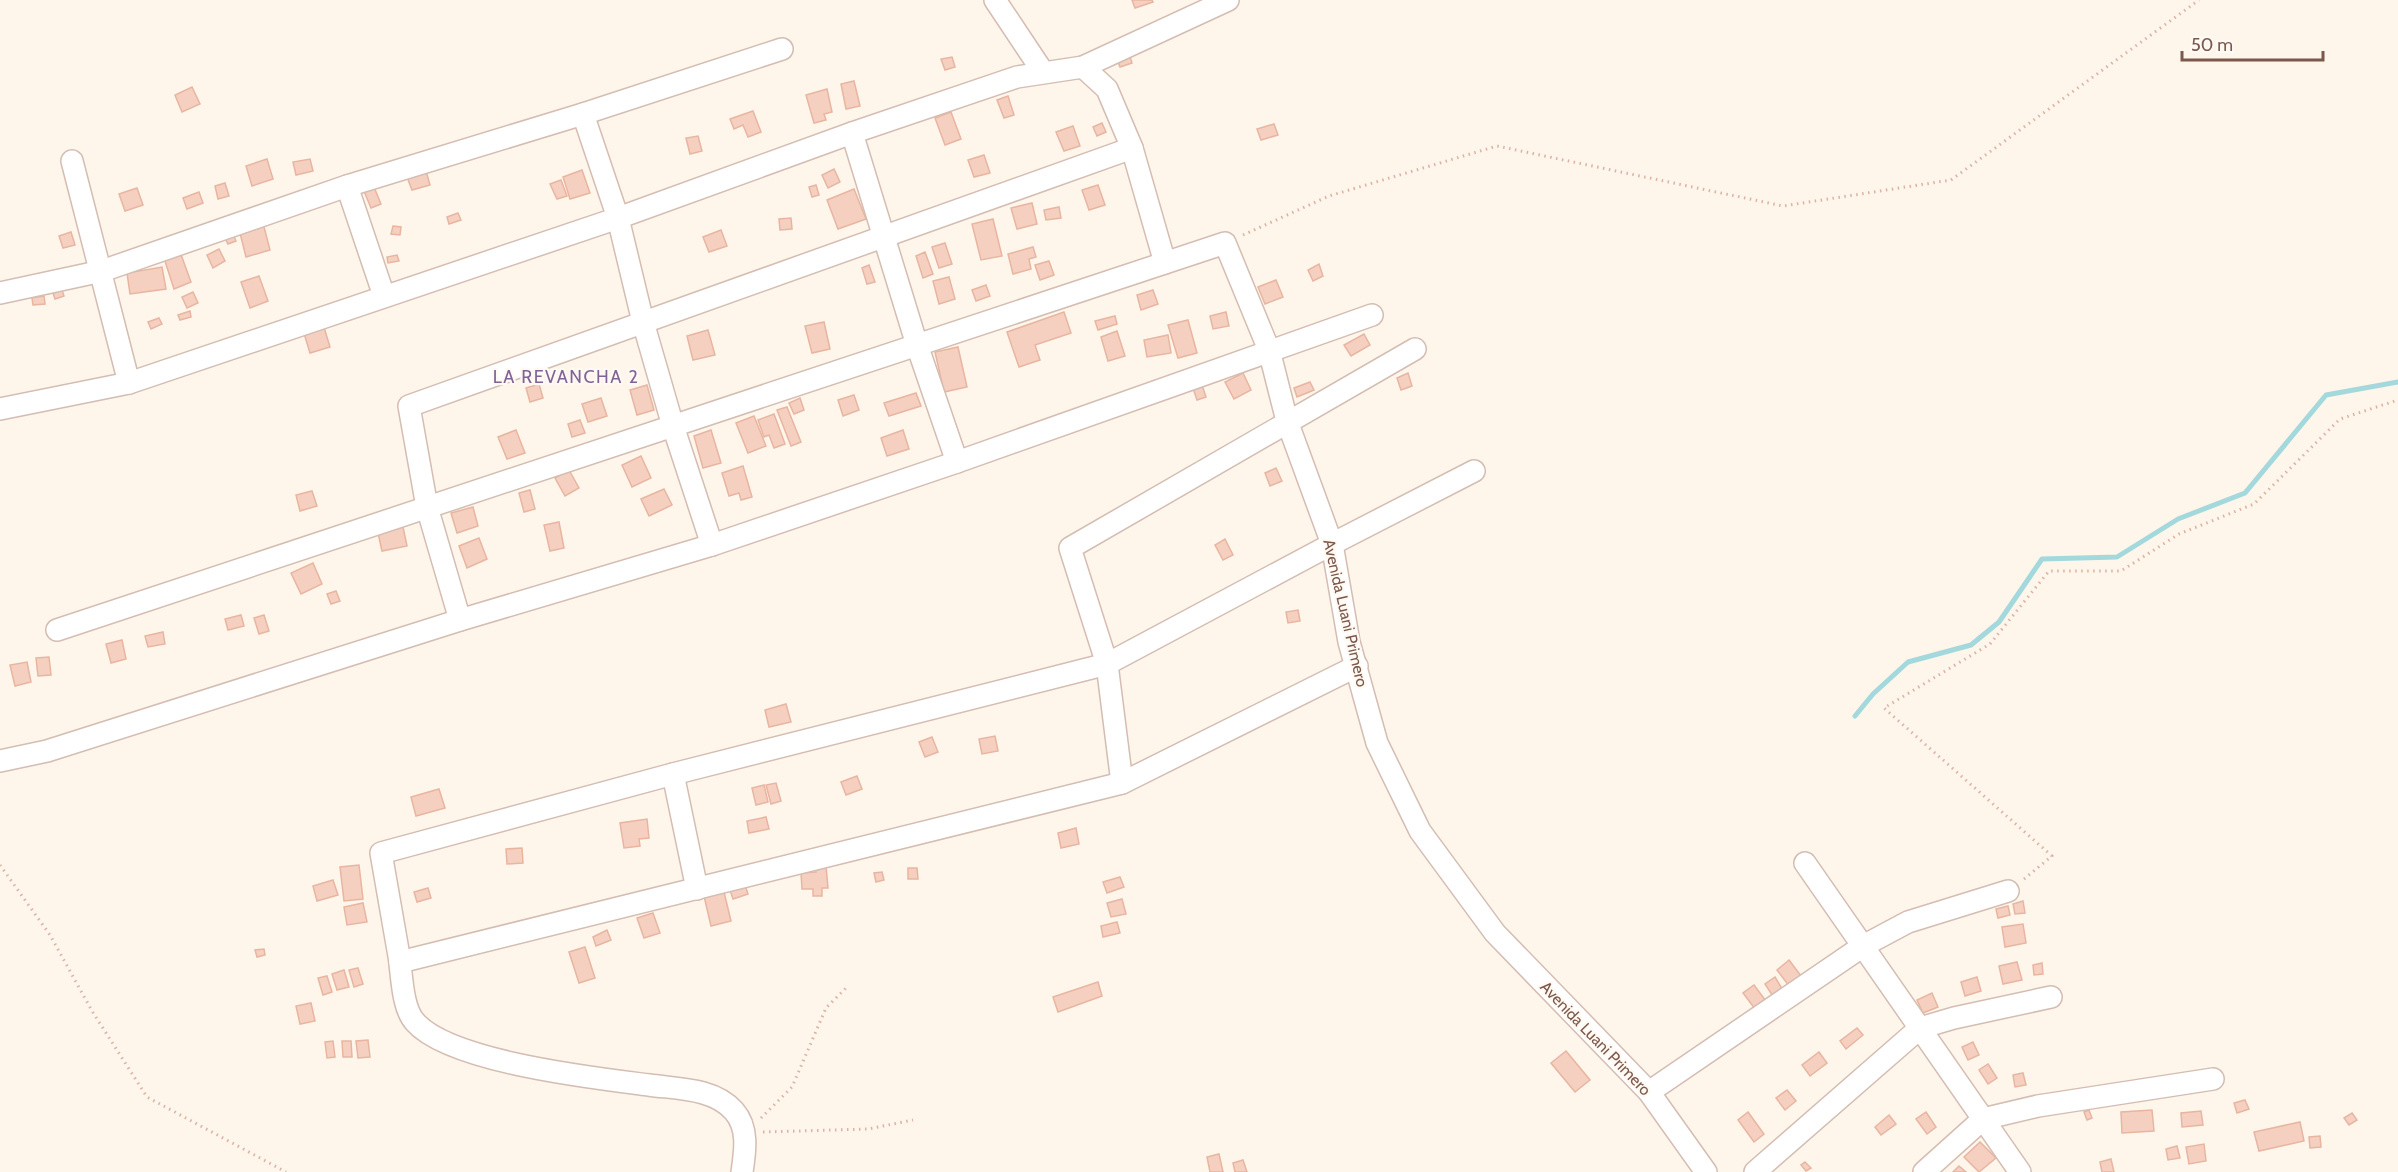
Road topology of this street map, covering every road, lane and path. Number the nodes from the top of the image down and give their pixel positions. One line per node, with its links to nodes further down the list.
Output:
1 (995, 0): 6 (street)
2 (1228, 0): 5 (street)
3 (2199, 0): 14 (path)
4 (782, 49): 7 (street)
5 (1083, 67): 6 (street); 9 (street)
6 (1043, 72): 8 (street)
7 (583, 114): 11 (street); 12 (street)
8 (852, 133): 12 (street); 13 (street)
9 (1132, 148): 13 (street); 15 (street)
10 (72, 161): 16 (street)
11 (346, 186): 16 (street); 18 (street)
12 (618, 218): 18 (street); 20 (street)
13 (884, 237): 20 (street); 21 (street)
14 (1225, 243): 15 (street); 23 (street, Avenida Luani Primero)
15 (1165, 263): 21 (street)
16 (102, 271): 17 (street); 24 (street)
17 (0, 293)
18 (384, 296): 24 (street)
19 (1372, 315): 23 (street)
20 (643, 322): 28 (street); 31 (street)
21 (917, 345): 28 (street); 29 (street)
22 (1414, 349): 27 (street)
23 (1269, 350): 27 (street, Avenida Luani Primero); 29 (street)
24 (129, 383): 26 (street)
25 (2398, 400): 44 (path)
26 (0, 409)
27 (1287, 421): 32 (street, Avenida Luani Primero); 36 (street)
28 (673, 426): 31 (street); 33 (street)
29 (957, 462): 33 (street)
30 (1474, 471): 32 (street)
31 (427, 507): 34 (street); 35 (street)
32 (1332, 544): 36 (street); 37 (street, Avenida Luani Primero)
33 (712, 545): 34 (street)
34 (460, 620): 38 (street)
35 (57, 630)
36 (1107, 664): 39 (street); 40 (street)
37 (1357, 666): 40 (street); 51 (street, Avenida Luani Primero)
38 (0, 761)
39 (673, 774): 43 (street); 46 (street)
40 (1122, 783): 43 (street)
41 (1805, 862): 45 (street)
42 (0, 865): 55 (path)
43 (697, 889): 46 (street)
44 (2008, 891): 45 (street)
45 (1863, 946): 49 (street); 51 (street)
46 (400, 962): 54 (street)
47 (848, 986): 54 (path)
48 (2051, 998): 49 (street)
49 (1920, 1028): 52 (street); 58 (street)
50 (2213, 1079): 52 (street)
51 (1649, 1092): 57 (street, Avenida Luani Primero)
52 (1983, 1119): 59 (street); 60 (street)
53 (913, 1120): 54 (path)
54 (745, 1133): 56 (street)
55 (286, 1172)
56 (742, 1172)
57 (1706, 1172)
58 (1755, 1172)
59 (1924, 1172)
60 (2020, 1172)

